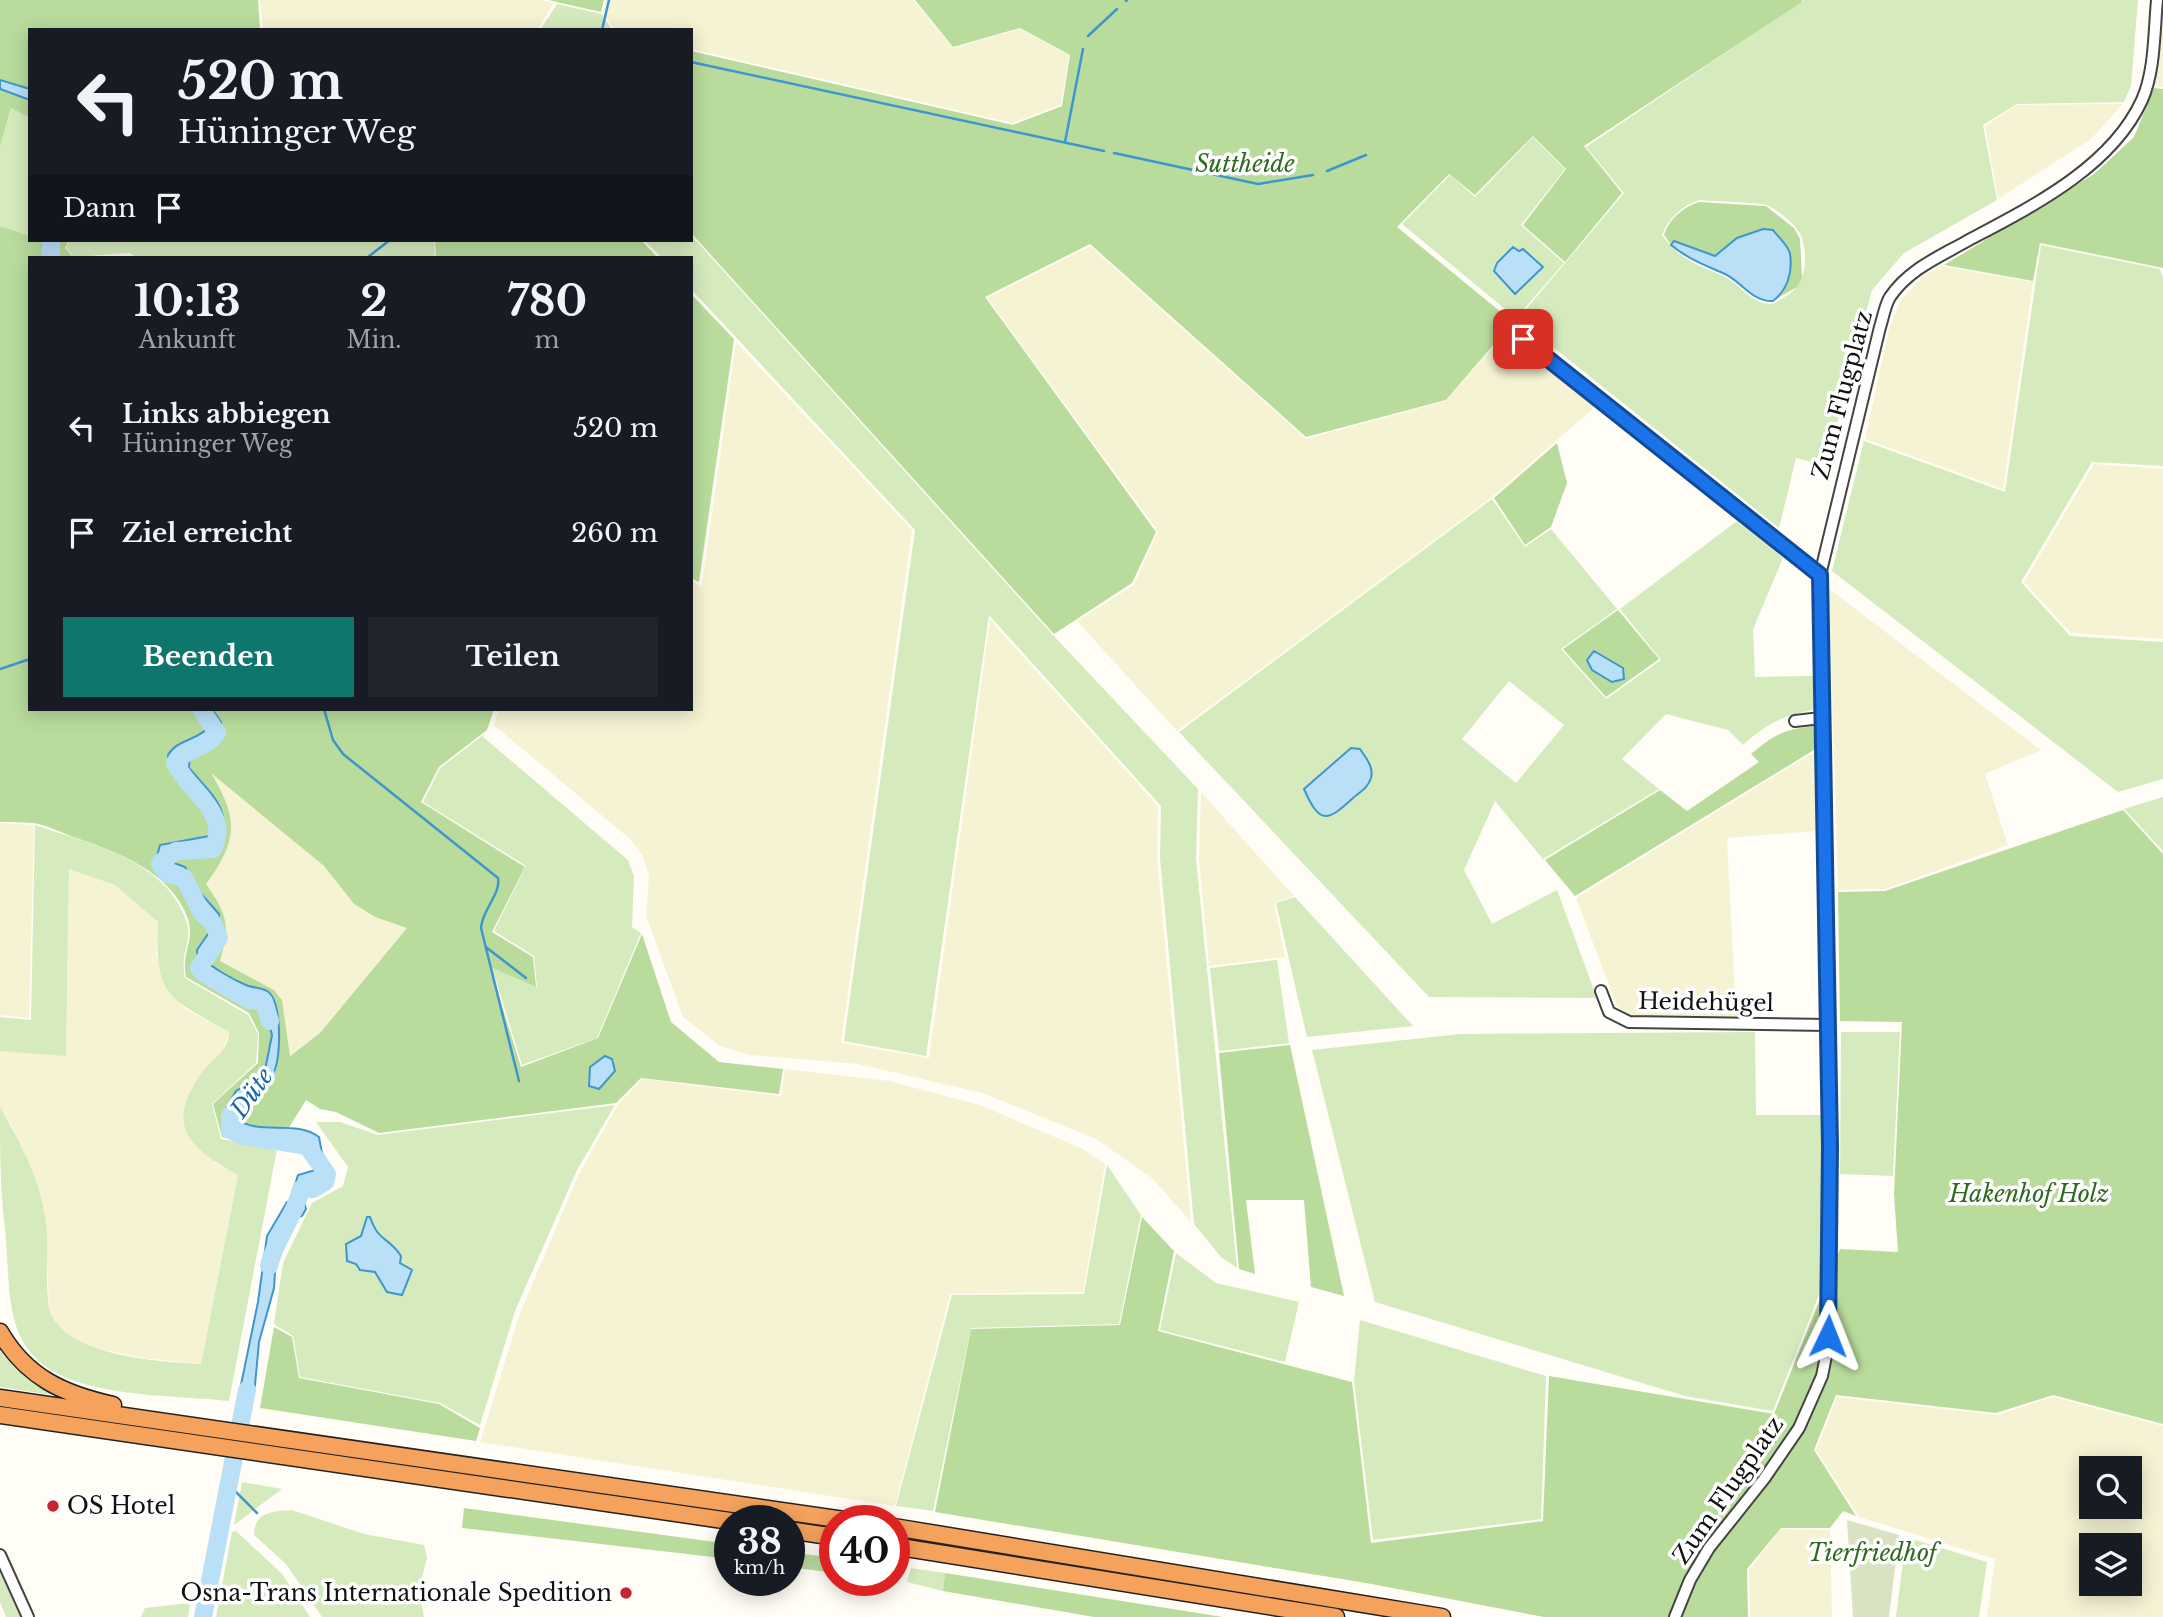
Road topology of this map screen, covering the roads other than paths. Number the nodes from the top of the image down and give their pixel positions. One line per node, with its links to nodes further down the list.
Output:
1 (2157, 0): 3 (street, Zum Flugplatz)
2 (1502, 323): 3 (street)
3 (1820, 575): 4 (street, Zum Flugplatz)
4 (1821, 718): 5 (street); 7 (street, Zum Flugplatz)
5 (1795, 721)
6 (1601, 991): 7 (street, Heidehügel)
7 (1828, 1025): 20 (street, Zum Flugplatz)
8 (0, 1332): 11 (highway)
9 (0, 1398): 11 (highway)
10 (0, 1415): 13 (highway)
11 (150, 1420): 12 (highway)
12 (819, 1516)
13 (714, 1519)
14 (910, 1530): 19 (highway)
15 (910, 1549): 18 (highway)
16 (0, 1555): 17 (street)
17 (28, 1617)
18 (1336, 1617)
19 (1441, 1617)
20 (1675, 1617)

